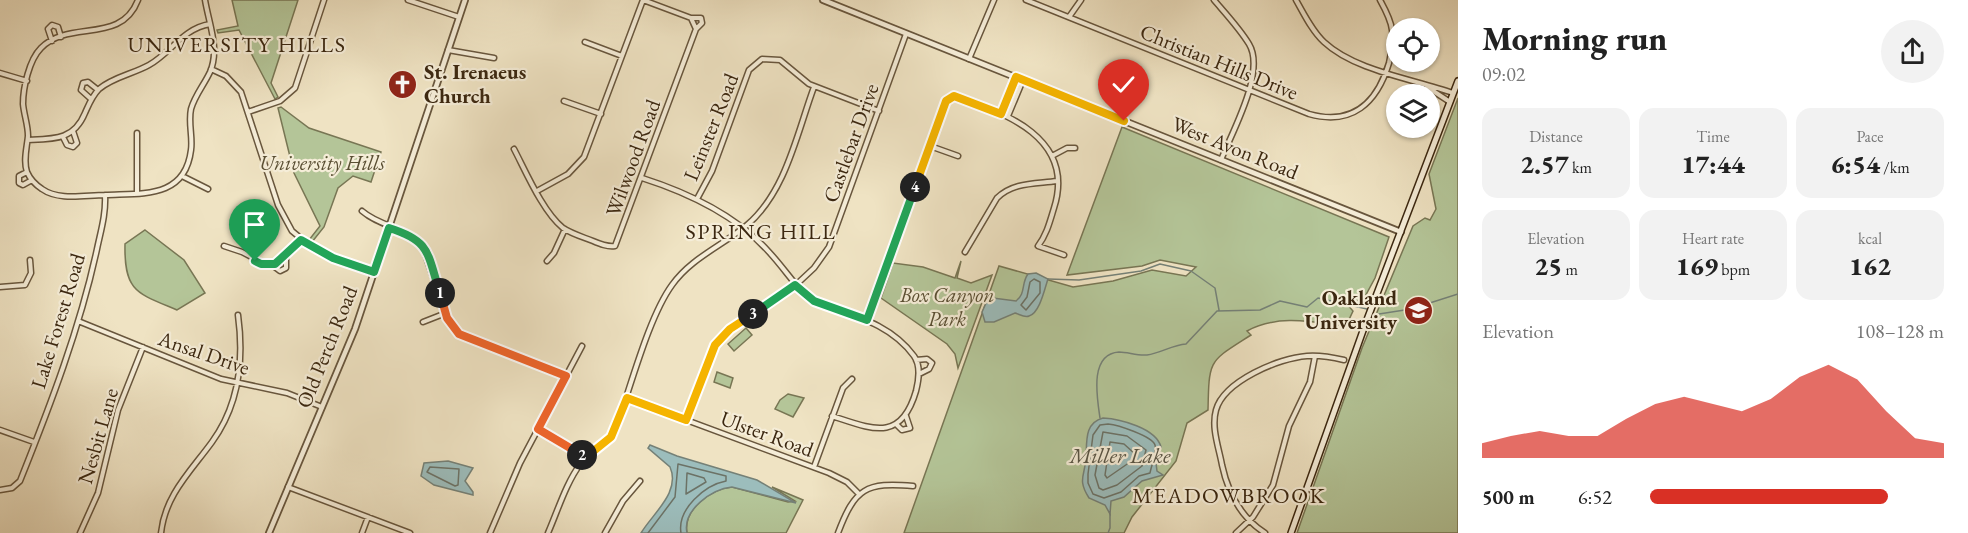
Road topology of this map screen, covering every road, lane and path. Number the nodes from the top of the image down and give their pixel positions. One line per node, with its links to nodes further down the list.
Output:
1 (138, 0): 21 (street)
2 (205, 0): 18 (street)
3 (324, 0): 45 (street)
4 (408, 0): 14 (street)
5 (465, 0): 14 (street, Old Perch Road)
6 (643, 0): 16 (street); 25 (street)
7 (823, 0): 20 (street, West Avon Road)
8 (994, 0): 27 (street)
9 (1026, 0): 15 (street, Christian Hills Drive)
10 (1082, 0): 15 (street)
11 (1214, 0): 38 (street)
12 (1296, 0): 29 (street)
13 (1380, 0): 17 (street, Christian Hills Drive)
14 (459, 17): 24 (street, Old Perch Road)
15 (1069, 17): 38 (street, Christian Hills Drive)
16 (691, 18): 19 (street); 19 (street)
17 (1387, 18)
18 (210, 24): 28 (street); 37 (street)
19 (696, 29): 62 (street, Wilwood Road)
20 (906, 34): 27 (street, West Avon Road); 46 (street, Castlebar Drive)
21 (61, 37): 22 (street); 22 (street)
22 (51, 41): 33 (street)
23 (585, 42): 25 (street)
24 (448, 50): 26 (street); 71 (street, Old Perch Road)
25 (622, 56): 47 (street)
26 (494, 58)
27 (969, 59): 31 (street, West Avon Road)
28 (211, 69): 45 (street); 61 (street)
29 (1386, 72): 35 (street); 38 (street, Christian Hills Drive)
30 (0, 74): 33 (street)
31 (1016, 77): 32 (street, West Avon Road); 48 (street)
32 (1023, 80): 49 (street); 59 (street, West Avon Road)
33 (27, 81): 53 (street)
34 (1458, 81): 40 (main road)
35 (1419, 84)
36 (814, 87): 46 (street, Leinster Road); 69 (street, Leinster Road); 72 (street)
37 (98, 90): 42 (street); 42 (street)
38 (1249, 90): 59 (street)
39 (1440, 90): 40 (street)
40 (1453, 93): 44 (main road)
41 (1440, 95): 44 (street)
42 (92, 99): 50 (street)
43 (564, 101): 47 (street)
44 (1450, 102): 74 (main road)
45 (248, 111): 75 (street)
46 (879, 111): 84 (street, Castlebar Drive)
47 (601, 114): 66 (street)
48 (1001, 114): 49 (street); 54 (street)
49 (1008, 117): 58 (street)
50 (73, 131): 52 (street); 52 (street)
51 (137, 133): 67 (street)
52 (63, 137): 53 (street)
53 (28, 140): 60 (street)
54 (930, 146): 57 (street); 88 (street)
55 (1075, 148): 58 (street)
56 (514, 149): 66 (street)
57 (958, 156)
58 (1052, 156): 64 (street)
59 (1221, 161): 74 (street, West Avon Road)
60 (27, 172): 63 (street); 63 (street)
61 (182, 176): 65 (street); 67 (street)
62 (642, 178): 69 (street); 73 (street, Wilwood Road)
63 (33, 180): 68 (street)
64 (1057, 181): 77 (street); 78 (street)
65 (208, 189)
66 (537, 190): 73 (street)
67 (137, 193): 68 (street)
68 (105, 195): 89 (street, Lake Forest Road)
69 (697, 199): 72 (street)
70 (362, 211): 71 (street)
71 (389, 228): 83 (street, Old Perch Road); 86 (street)
72 (743, 228): 84 (street); 100 (street)
73 (565, 229): 81 (street)
74 (1401, 232): 129 (main road)
75 (301, 240): 79 (street); 83 (street)
76 (224, 246): 82 (street)
77 (965, 252)
78 (1064, 255)
79 (286, 257): 82 (street); 82 (street)
80 (30, 260): 85 (street)
81 (547, 261)
82 (272, 265)
83 (374, 272): 101 (street, Old Perch Road)
84 (795, 285): 88 (street); 104 (street, Castlebar Drive)
85 (0, 286)
86 (446, 313): 90 (street); 97 (street)
87 (238, 315): 99 (street)
88 (867, 320): 94 (street)
89 (78, 321): 92 (street, Ansal Drive); 108 (street, Lake Forest Road)
90 (423, 322)
91 (582, 346): 97 (street)
92 (143, 347): 99 (street, Ansal Drive); 118 (street, Nesbit Lane)
93 (1315, 356): 95 (street); 117 (street); 117 (street)
94 (916, 360): 96 (street); 96 (street)
95 (1344, 360)
96 (919, 374): 103 (street)
97 (566, 376): 106 (street)
98 (852, 379): 102 (street)
99 (237, 383): 101 (street, Ansal Drive); 119 (street)
100 (627, 398): 104 (street, Ulster Road); 109 (street)
101 (322, 407): 113 (street, Old Perch Road)
102 (832, 416): 105 (street); 110 (street)
103 (906, 416): 105 (street); 105 (street)
104 (686, 420): 110 (street, Ulster Road)
105 (896, 424)
106 (538, 429): 109 (street); 123 (street)
107 (0, 430): 108 (street)
108 (34, 442): 114 (street, Lake Forest Road)
109 (585, 458): 124 (street)
110 (814, 467): 115 (street, Ulster Road)
111 (640, 482): 125 (street)
112 (914, 486): 115 (street)
113 (288, 487): 116 (street); 120 (street, Old Perch Road)
114 (0, 490)
115 (858, 493): 126 (street)
116 (368, 517): 121 (street); 122 (street)
117 (1250, 522): 127 (street); 128 (street)
118 (80, 533)
119 (161, 533)
120 (269, 533)
121 (362, 533)
122 (410, 533)
123 (490, 533)
124 (548, 533)
125 (605, 533)
126 (838, 533)
127 (1236, 533)
128 (1265, 533)
129 (1291, 533)

